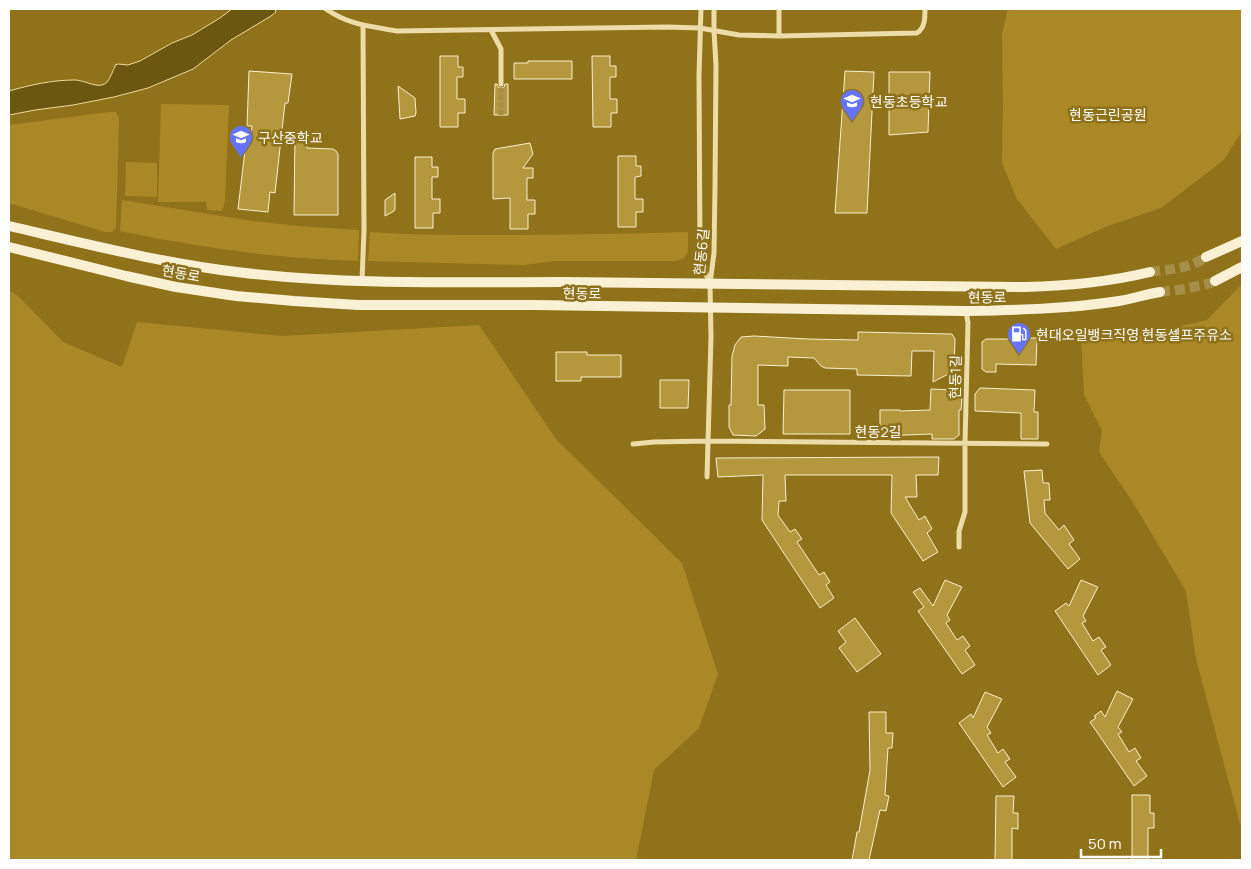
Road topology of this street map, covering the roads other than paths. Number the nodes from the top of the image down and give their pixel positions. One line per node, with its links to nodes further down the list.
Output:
1 (326, 9): 6 (street)
2 (701, 9): 7 (street, 현동6길)
3 (714, 9): 9 (street, 현동6길)
4 (780, 9): 10 (street)
5 (925, 9): 10 (street)
6 (364, 25): 8 (street); 19 (street)
7 (700, 28): 8 (street); 9 (street); 20 (street, 현동6길)
8 (491, 30): 11 (street)
9 (714, 31): 10 (street); 20 (street, 현동6길)
10 (779, 36)
11 (501, 84)
12 (9, 226): 19 (main road, 현동로)
13 (1242, 241): 15 (main road)
14 (9, 247): 22 (main road, 현동로)
15 (1206, 257)
16 (1242, 267): 18 (main road)
17 (1150, 272): 20 (main road, 현동로)
18 (1215, 281)
19 (362, 282): 20 (main road, 현동로)
20 (710, 284): 22 (street)
21 (1160, 292): 23 (main road, 현동로)
22 (710, 308): 23 (main road, 현동로); 24 (street)
23 (966, 311): 25 (street, 현동1길)
24 (708, 441): 25 (street, 현동2길); 26 (street, 현동2길); 28 (street)
25 (965, 443): 27 (street, 현동2길); 29 (street, 현동1길)
26 (633, 444)
27 (1048, 444)
28 (707, 477)
29 (959, 546)

